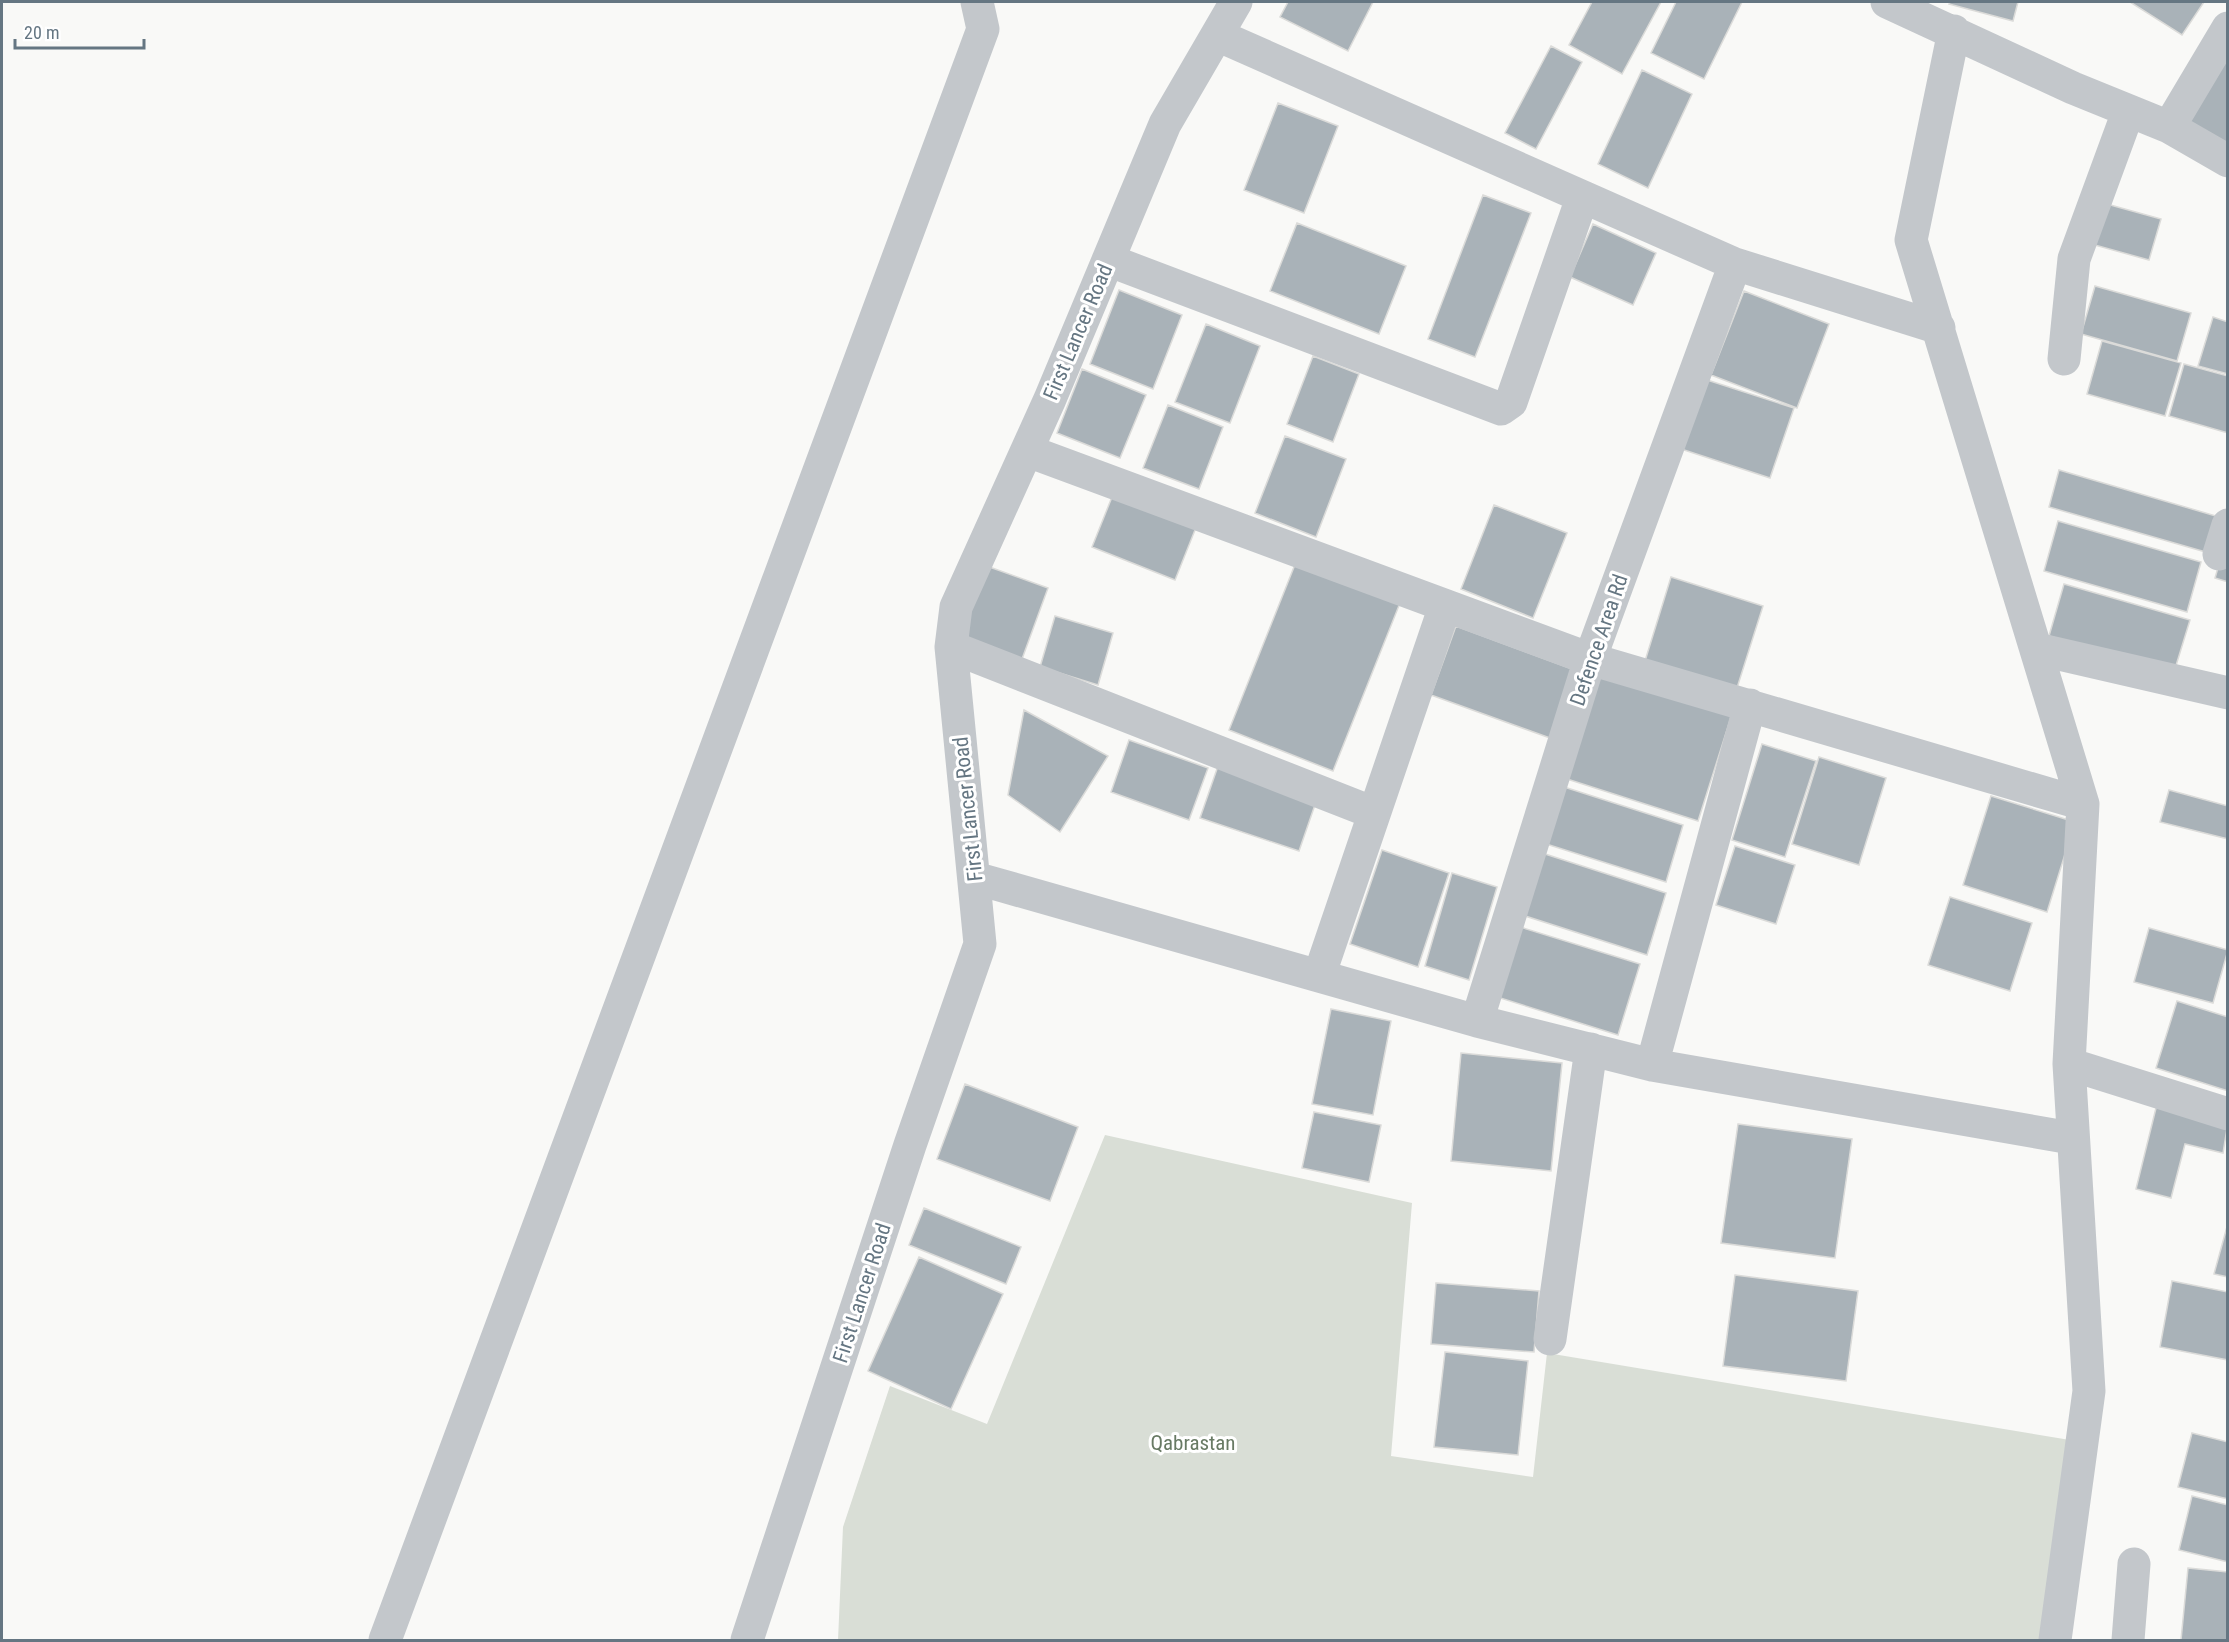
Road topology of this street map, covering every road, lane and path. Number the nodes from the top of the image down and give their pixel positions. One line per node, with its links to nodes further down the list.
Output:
1 (977, 2): 34 (street)
2 (1236, 2): 6 (street, First Lancer Road)
3 (1887, 2): 5 (street)
4 (2228, 28): 8 (street)
5 (1954, 31): 7 (street); 13 (street)
6 (1217, 35): 10 (street); 11 (street, First Lancer Road)
7 (2128, 112): 8 (street); 14 (street)
8 (2169, 127): 9 (street)
9 (2228, 161)
10 (1582, 198): 11 (street); 12 (street)
11 (1108, 260): 15 (street, First Lancer Road)
12 (1735, 264): 13 (street); 19 (street, Defence Area Rd)
13 (1939, 328): 18 (street)
14 (2064, 359)
15 (1028, 451): 16 (street); 17 (street, First Lancer Road)
16 (1445, 606): 19 (street); 23 (street)
17 (951, 648): 23 (street); 24 (street, First Lancer Road)
18 (2037, 649): 20 (street); 22 (street)
19 (1590, 659): 21 (street); 26 (street, Defence Area Rd)
20 (2228, 693)
21 (1750, 705): 22 (street); 29 (street)
22 (2083, 804): 28 (street)
23 (1374, 813): 25 (street)
24 (975, 878): 25 (street); 35 (street, First Lancer Road)
25 (1319, 976): 26 (street)
26 (1477, 1020): 27 (street)
27 (1591, 1049): 29 (street); 32 (street)
28 (2068, 1064): 30 (street); 31 (street)
29 (1653, 1065): 31 (street)
30 (2228, 1114)
31 (2071, 1138): 36 (street)
32 (1550, 1339)
33 (2134, 1564): 37 (street)
34 (385, 1641)
35 (747, 1641)
36 (2055, 1641)
37 (2127, 1641)

